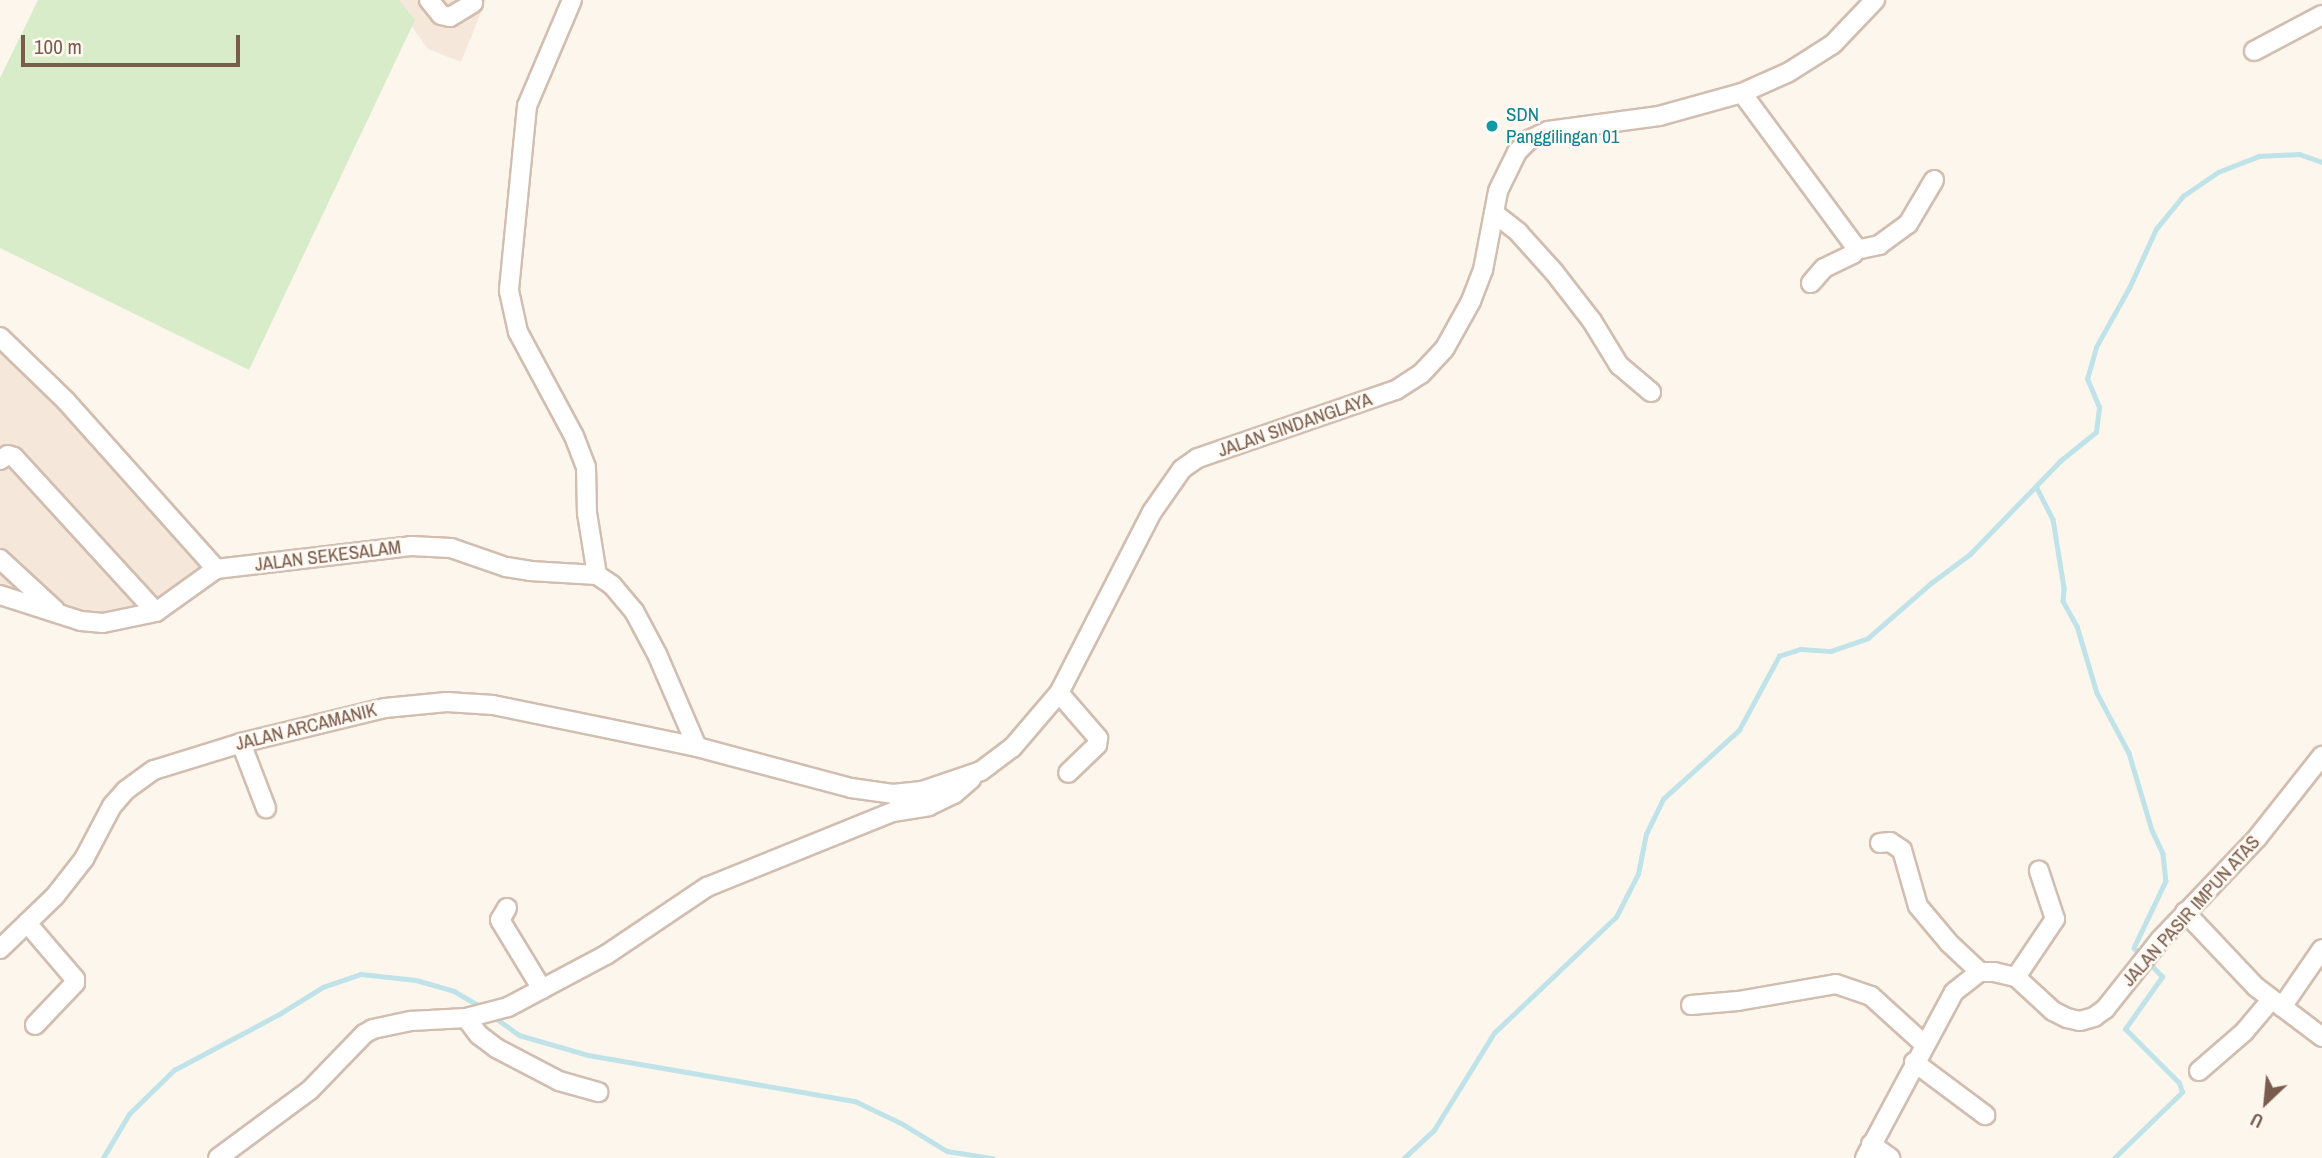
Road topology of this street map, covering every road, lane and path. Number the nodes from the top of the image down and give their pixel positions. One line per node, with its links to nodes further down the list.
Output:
1 (429, 0): 5 (street)
2 (572, 0): 19 (street)
3 (1875, 0): 9 (street, JALAN SINDANGLAYA)
4 (2318, 0): 6 (street)
5 (472, 3)
6 (2322, 6)
7 (2322, 15): 8 (street)
8 (2254, 51)
9 (1742, 93): 11 (street, JALAN SINDANGLAYA); 12 (street)
10 (1934, 180): 12 (street)
11 (1494, 213): 15 (street); 23 (street, JALAN SINDANGLAYA)
12 (1856, 250): 13 (street)
13 (1811, 283)
14 (0, 337): 18 (street)
15 (1651, 392)
16 (0, 460): 21 (street)
17 (0, 559): 22 (street)
18 (216, 569): 19 (street, JALAN SEKESALAM); 21 (street, JALAN SEKESALAM)
19 (597, 575): 25 (street)
20 (0, 595): 22 (street, JALAN SEKESALAM)
21 (156, 612): 22 (street, JALAN SEKESALAM)
22 (60, 614)
23 (1059, 693): 27 (street, JALAN SINDANGLAYA); 28 (street)
24 (241, 743): 25 (street, JALAN ARCAMANIK); 29 (street); 34 (street, JALAN ARCAMANIK)
25 (697, 747): 27 (street, JALAN SINDANGLAYA)
26 (2322, 756): 33 (street, JALAN PASIR IMPUN ATAS)
27 (981, 771): 39 (street)
28 (1068, 773)
29 (266, 808)
30 (1880, 843): 37 (street)
31 (2039, 871): 38 (street)
32 (507, 908): 39 (street)
33 (2185, 912): 38 (street, JALAN PASIR IMPUN ATAS); 40 (street)
34 (27, 923): 36 (street, JALAN ARCAMANIK); 43 (street)
35 (2322, 948): 40 (street)
36 (0, 949)
37 (1980, 972): 38 (street); 45 (street)
38 (2016, 977)
39 (542, 989): 42 (street)
40 (2276, 1004): 44 (street); 47 (street)
41 (1691, 1005): 45 (street)
42 (466, 1018): 48 (street); 51 (street)
43 (35, 1025)
44 (2322, 1037)
45 (1924, 1044): 46 (street)
46 (1914, 1062): 49 (street); 50 (street)
47 (2199, 1071)
48 (598, 1092)
49 (1985, 1115)
50 (1868, 1151): 52 (street)
51 (218, 1158)
52 (1890, 1158)

